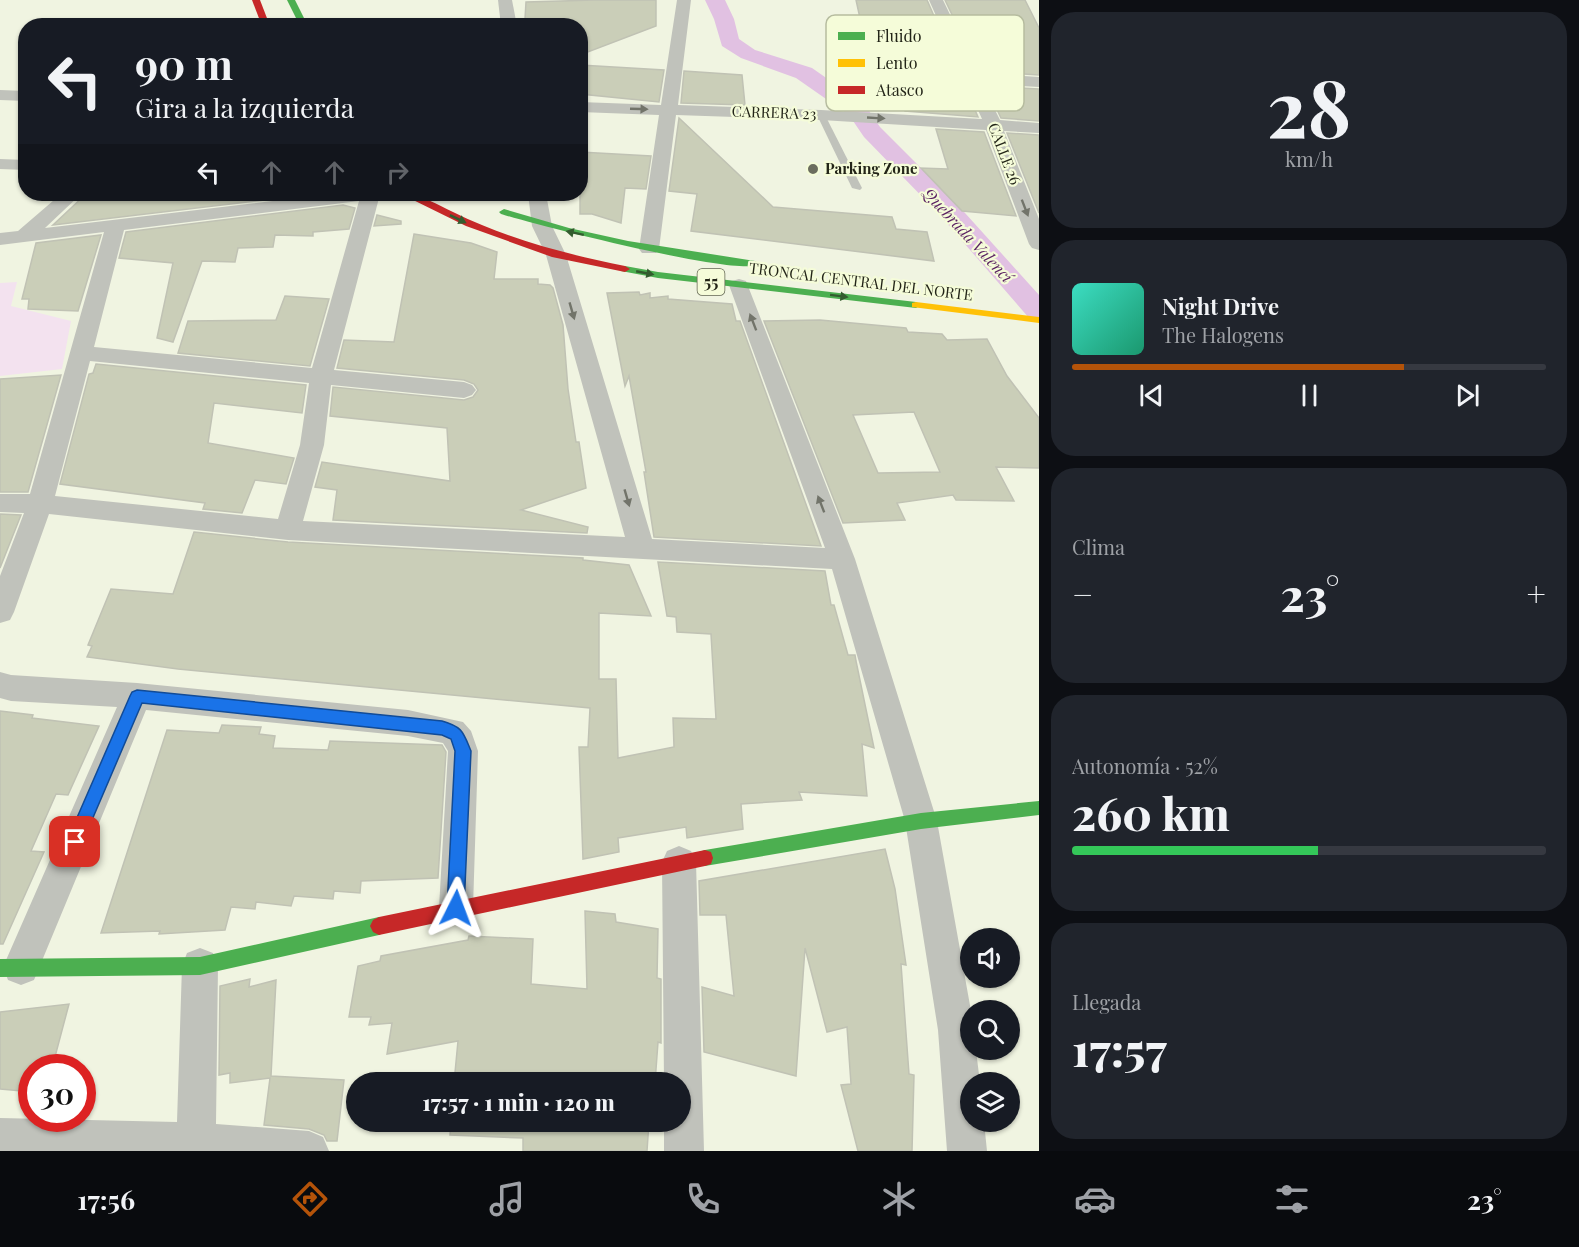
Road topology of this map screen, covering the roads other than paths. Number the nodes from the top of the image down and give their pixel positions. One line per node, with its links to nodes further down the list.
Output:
1 (256, 0): 7 (main road)
2 (291, 0): 8 (main road)
3 (505, 0): 9 (street)
4 (684, 0): 15 (street)
5 (936, 0): 6 (street, CALLE 26)
6 (943, 15)
7 (263, 18)
8 (300, 18)
9 (508, 18)
10 (1024, 81): 11 (street)
11 (1039, 82)
12 (0, 95): 13 (street)
13 (18, 96)
14 (588, 107): 15 (street, CARRERA 23, one-way to 15)
15 (670, 109): 17 (street, CARRERA 23); 34 (street)
16 (987, 111): 18 (street, CALLE 26)
17 (820, 115): 18 (street, CARRERA 23, one-way to 18); 22 (lane)
18 (993, 125): 19 (street, CARRERA 23); 33 (street, CALLE 26, one-way to 33)
19 (1039, 128)
20 (18, 164): 21 (street)
21 (1, 165)
22 (857, 188)
23 (64, 201): 31 (street)
24 (313, 201): 29 (street)
25 (371, 201): 40 (street)
26 (421, 201): 35 (main road, TRONCAL CENTRAL DEL NORTE / 55, one-way to 35)
27 (538, 201): 30 (street)
28 (487, 206): 30 (main road, TRONCAL CENTRAL DEL NORTE / 55)
29 (116, 224): 31 (street); 39 (street)
30 (542, 226): 34 (main road, TRONCAL CENTRAL DEL NORTE / 55, one-way to 30); 35 (street)
31 (24, 236): 32 (street)
32 (0, 239)
33 (1039, 244)
34 (649, 249): 36 (main road, TRONCAL CENTRAL DEL NORTE / 55)
35 (556, 255): 37 (main road, TRONCAL CENTRAL DEL NORTE / 55, one-way to 37); 45 (street, one-way to 45)
36 (770, 266)
37 (739, 285): 38 (main road, TRONCAL CENTRAL DEL NORTE / 55, one-way to 38); 46 (street, one-way to 37)
38 (1034, 319)
39 (80, 353): 40 (street); 43 (street)
40 (321, 376): 41 (street); 44 (street)
41 (464, 390)
42 (0, 503): 43 (street)
43 (40, 504): 44 (street); 47 (street)
44 (288, 530): 45 (street)
45 (642, 550): 46 (street)
46 (842, 559): 51 (street)
47 (0, 612)
48 (0, 685): 49 (street)
49 (137, 696): 53 (street); 55 (street)
50 (1039, 808): 51 (main road)
51 (921, 822): 52 (main road); 60 (street)
52 (679, 862): 53 (main road); 59 (street)
53 (456, 908): 54 (main road)
54 (200, 966): 55 (main road); 57 (street)
55 (10, 968)
56 (0, 1138): 57 (street)
57 (196, 1142): 58 (street)
58 (309, 1151)
59 (684, 1151)
60 (967, 1151)

